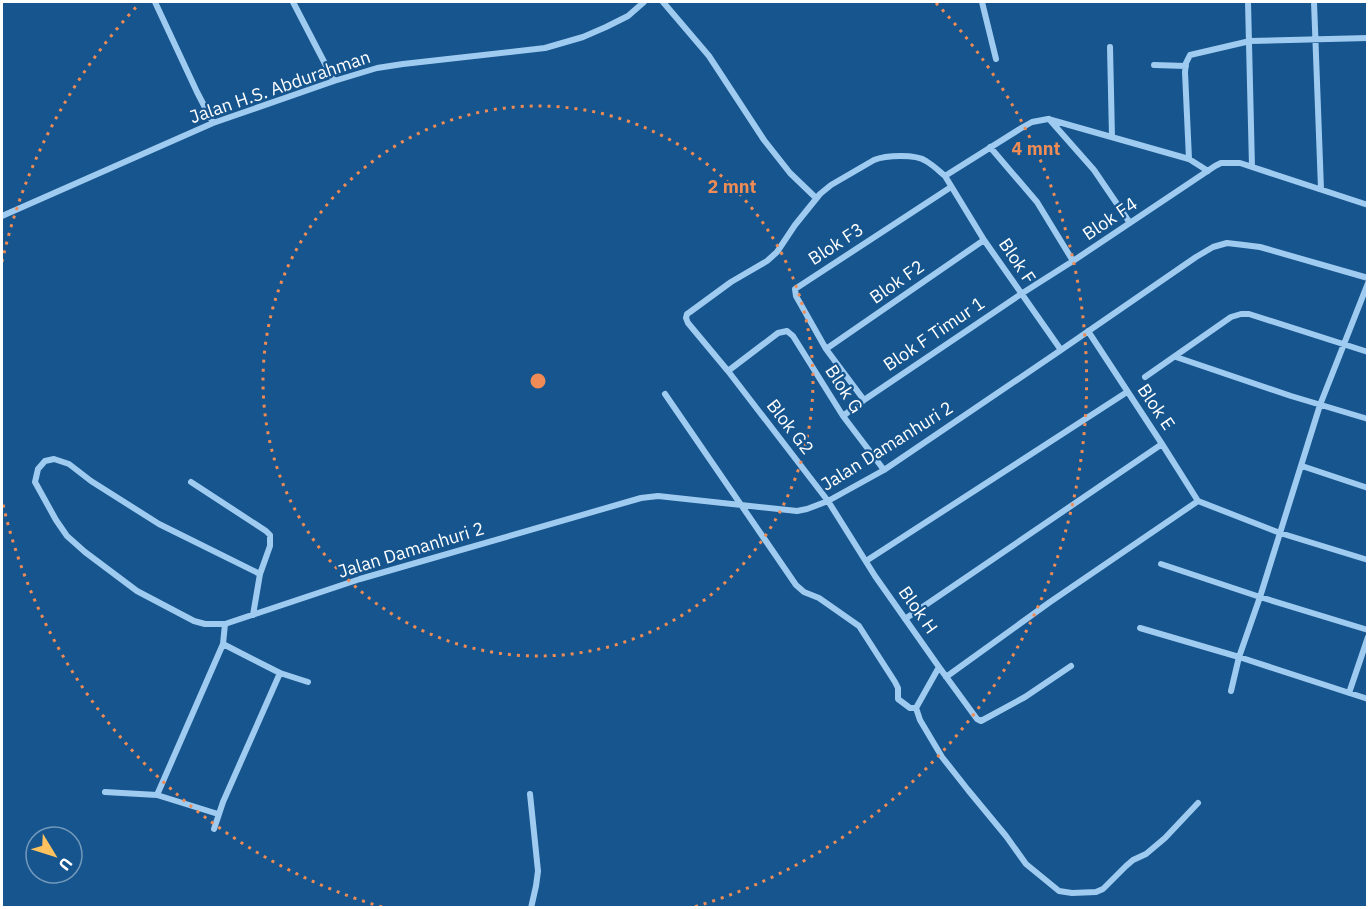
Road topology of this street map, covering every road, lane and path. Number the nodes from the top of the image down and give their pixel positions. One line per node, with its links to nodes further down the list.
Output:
1 (155, 2): 17 (street)
2 (293, 2): 15 (street)
3 (663, 2): 26 (street)
4 (982, 2): 12 (street)
5 (1248, 2): 10 (street)
6 (1314, 2): 9 (street)
7 (639, 3): 15 (street, Jalan H.S. Abdurahman)
8 (1368, 38): 9 (street)
9 (1315, 40): 10 (street); 25 (street)
10 (1250, 41): 14 (street); 21 (street)
11 (1110, 47): 18 (street)
12 (996, 59)
13 (1154, 65): 14 (street)
14 (1186, 66): 20 (street)
15 (334, 81): 17 (street, Jalan H.S. Abdurahman)
16 (1048, 118): 18 (street); 19 (street); 29 (street)
17 (213, 123): 28 (street, Jalan H.S. Abdurahman)
18 (1112, 137): 20 (street)
19 (990, 147): 23 (street); 31 (street)
20 (1189, 159): 22 (street)
21 (1252, 167): 22 (street, Blok F4); 25 (street)
22 (1208, 171): 29 (street, Blok F4)
23 (945, 176): 24 (street, Blok F); 26 (street)
24 (951, 187): 30 (street, Blok F); 37 (street, Blok F3)
25 (1321, 189): 27 (street)
26 (816, 198): 41 (street, Blok G2)
27 (1368, 205)
28 (2, 216)
29 (1130, 223): 31 (street, Blok F4)
30 (984, 240): 34 (street, Blok F); 37 (street, Blok F2)
31 (1073, 261): 34 (street, Blok F4)
32 (1368, 278): 35 (street, Jalan Damanhuri 2)
33 (1368, 284): 36 (street)
34 (1021, 294): 38 (street, Blok F); 45 (street, Blok F Timur 1)
35 (1088, 331): 38 (street, Jalan Damanhuri 2); 43 (street, Blok E)
36 (1343, 345): 39 (street); 40 (street); 46 (street)
37 (826, 349): 45 (street)
38 (1061, 350): 51 (street, Jalan Damanhuri 2)
39 (1368, 352)
40 (1176, 357): 42 (street); 46 (street)
41 (728, 371): 47 (street, Blok G); 54 (street, Blok G2)
42 (1145, 377)
43 (1127, 392): 49 (street, Blok E); 59 (street)
44 (665, 394): 56 (street)
45 (864, 400): 47 (street, Blok F Timur 1)
46 (1320, 405): 48 (street); 50 (street)
47 (843, 416): 51 (street, Blok G)
48 (1368, 419)
49 (1162, 444): 55 (street, Blok E); 64 (street)
50 (1302, 466): 53 (street); 57 (street)
51 (884, 470): 54 (street, Jalan Damanhuri 2)
52 (191, 483): 61 (street)
53 (1368, 488)
54 (828, 501): 56 (street, Jalan Damanhuri 2); 59 (street, Blok H)
55 (1198, 501): 57 (street); 74 (street)
56 (741, 505): 63 (street, Jalan Damanhuri 2); 79 (street)
57 (1280, 533): 58 (street); 62 (street)
58 (1368, 560)
59 (866, 561): 64 (street, Blok H)
60 (1161, 564): 62 (street)
61 (260, 574): 63 (street); 65 (street)
62 (1260, 597): 67 (street); 70 (street)
63 (253, 615): 65 (street, Jalan Damanhuri 2)
64 (905, 619): 72 (street, Blok H)
65 (225, 624): 69 (street)
66 (1140, 628): 70 (street)
67 (1368, 630)
68 (1368, 637): 77 (street)
69 (223, 644): 73 (street); 82 (street)
70 (1239, 657): 76 (street); 77 (street)
71 (1071, 666): 74 (street, Blok H)
72 (939, 668): 74 (street, Blok H); 79 (street)
73 (280, 673): 75 (street); 84 (street)
74 (946, 677)
75 (308, 682)
76 (1231, 691)
77 (1349, 693): 78 (street)
78 (1368, 699)
79 (916, 708): 83 (street)
80 (105, 792): 82 (street)
81 (530, 794): 86 (street)
82 (157, 795): 84 (street)
83 (1198, 803)
84 (218, 814): 85 (street)
85 (214, 829)
86 (531, 908)

